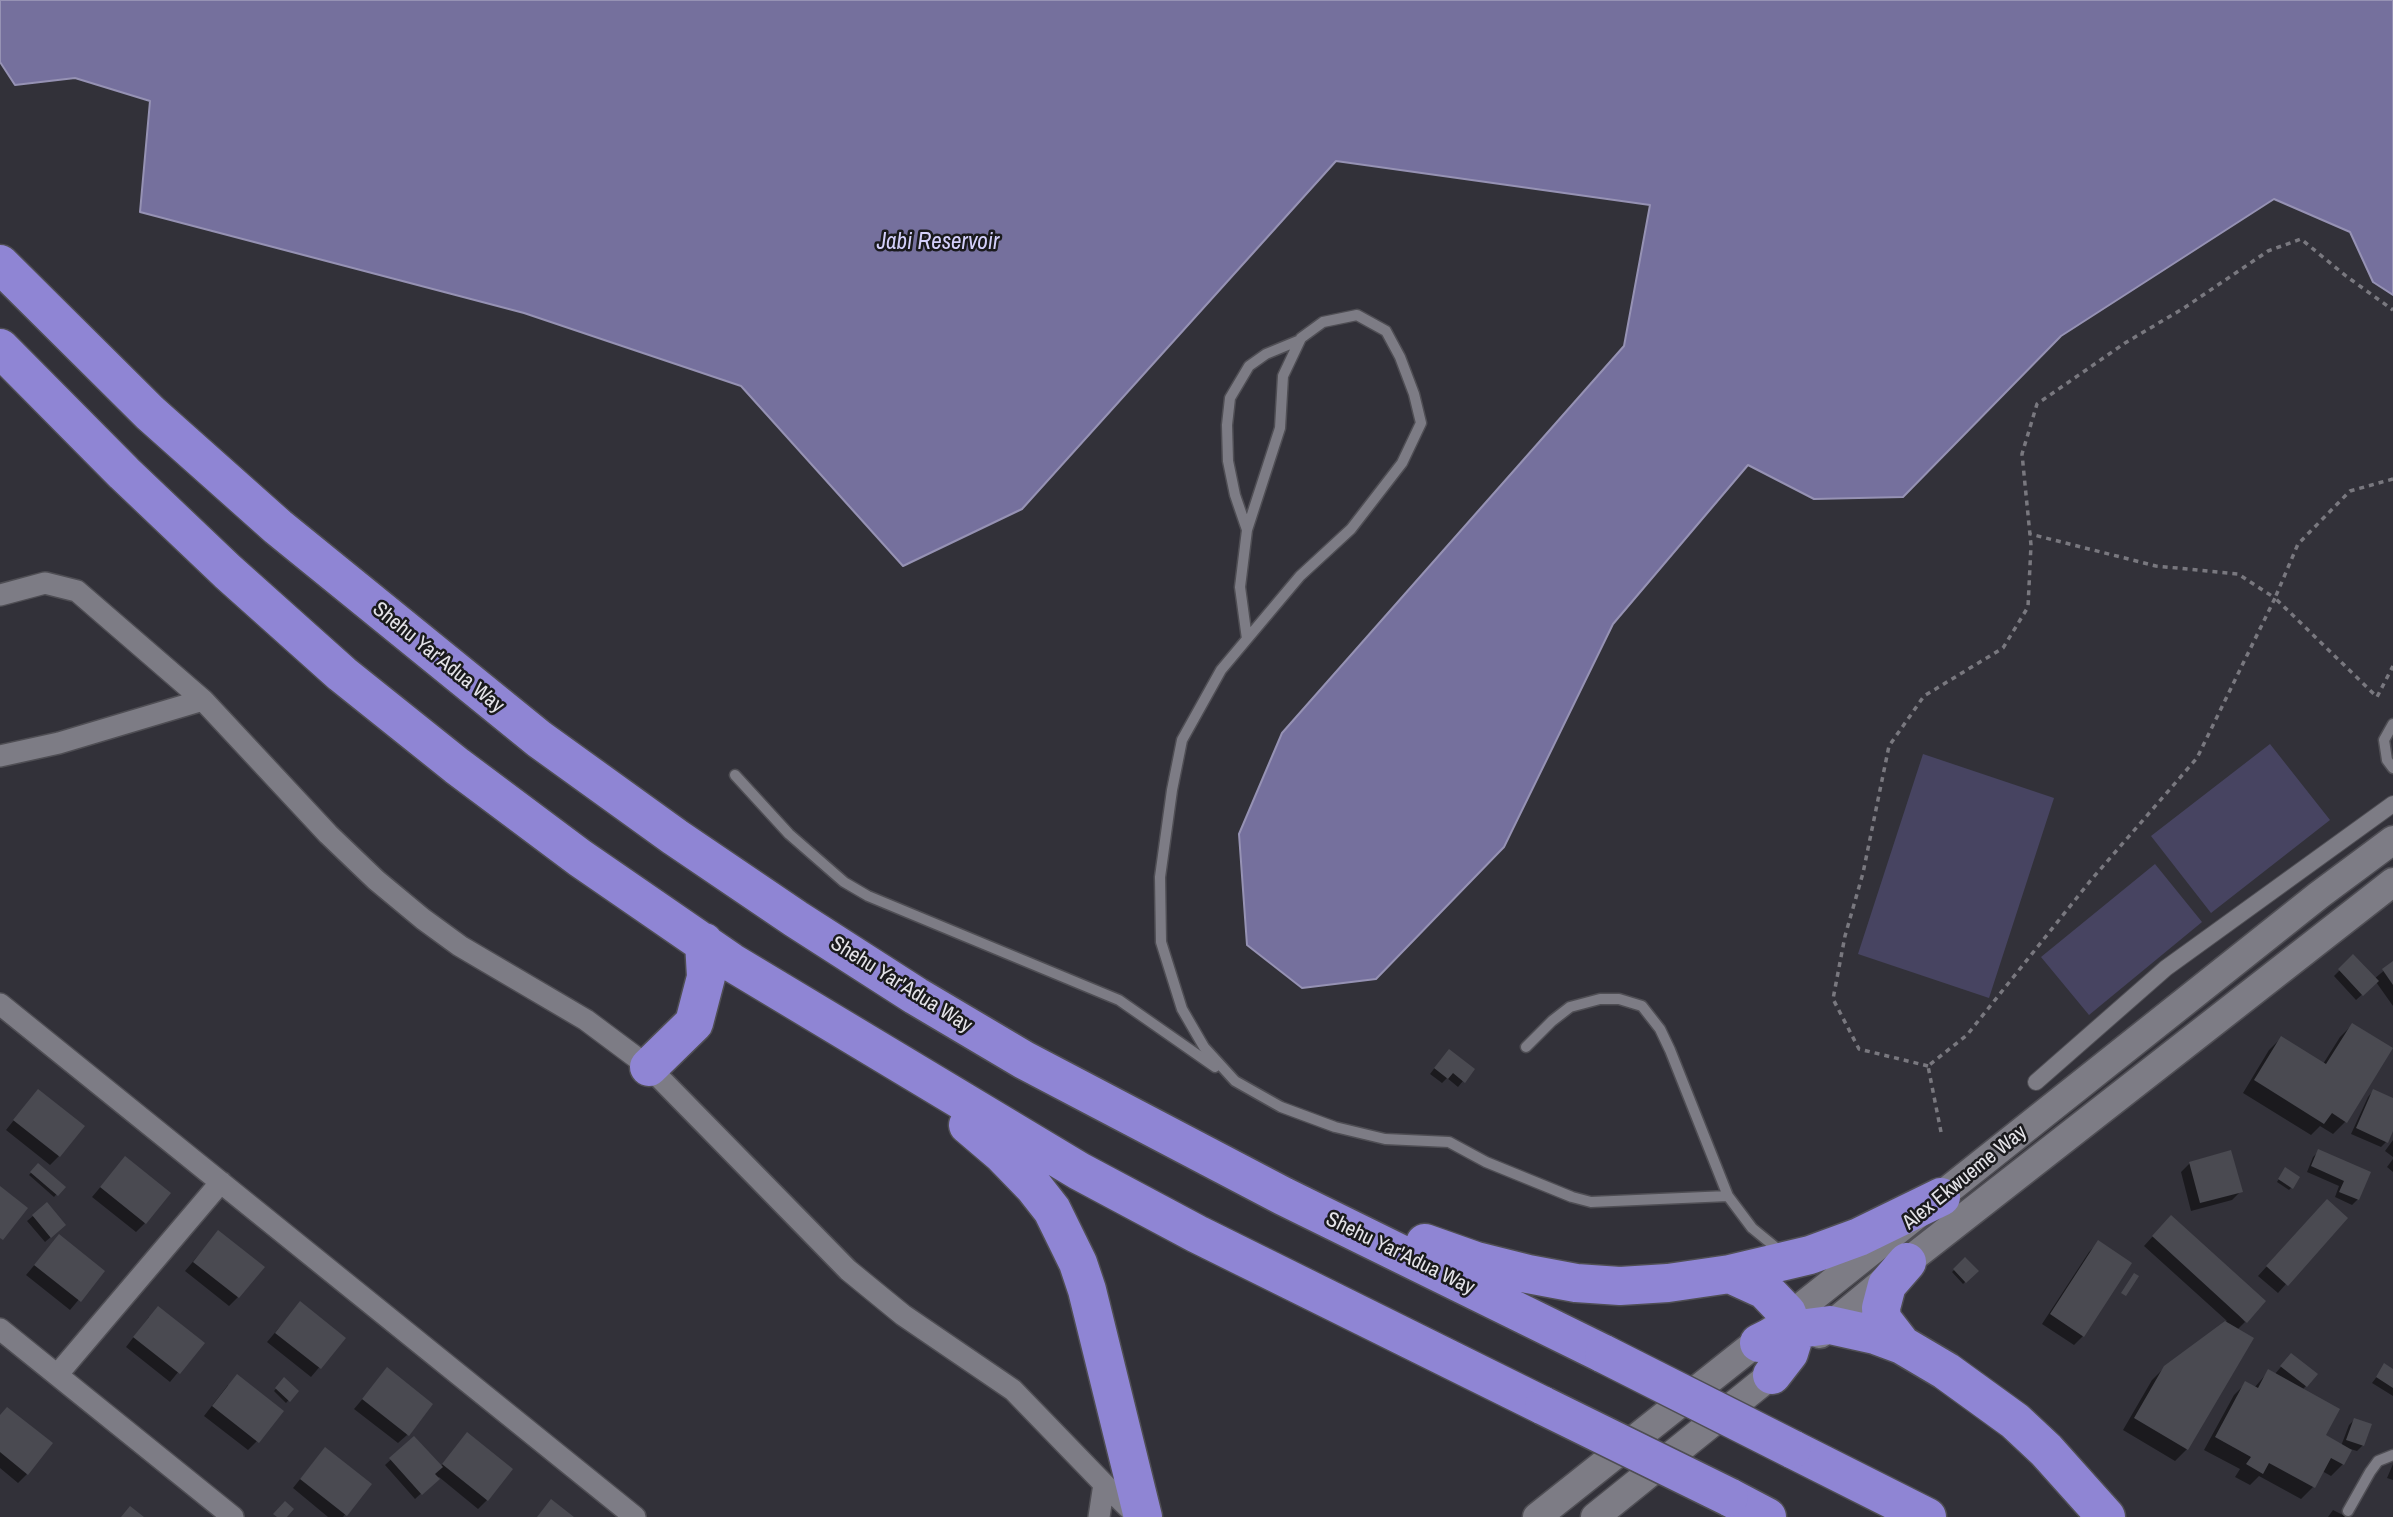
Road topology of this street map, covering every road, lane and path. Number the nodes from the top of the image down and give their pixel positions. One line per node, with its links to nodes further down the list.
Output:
1 (0, 264): 30 (highway, Shehu Yar'Adua Way)
2 (2393, 310): 7 (path)
3 (1300, 340): 6 (lane); 6 (lane); 10 (lane)
4 (0, 348): 20 (highway)
5 (2393, 479): 9 (path)
6 (1247, 530): 10 (lane)
7 (2030, 534): 9 (path); 24 (path)
8 (0, 595): 12 (street)
9 (2275, 598): 11 (path); 24 (path)
10 (1247, 639): 26 (lane)
11 (2393, 666)
12 (203, 700): 14 (street); 25 (street)
13 (2393, 724): 15 (lane)
14 (0, 756)
15 (2393, 768)
16 (735, 775): 26 (lane)
17 (2393, 804): 27 (street)
18 (2393, 840): 32 (street, Alex Ekwueme Way)
19 (2393, 882): 33 (street, Alex Ekwueme Way)
20 (704, 942): 22 (highway); 25 (highway)
21 (0, 1004): 29 (street)
22 (850, 1034): 47 (highway); 50 (highway, bridge)
23 (1526, 1047): 31 (lane)
24 (1928, 1066): 28 (path)
25 (649, 1067): 42 (street)
26 (1235, 1081): 31 (lane)
27 (2036, 1082)
28 (1941, 1132)
29 (220, 1182): 40 (street); 45 (street)
30 (1283, 1196): 35 (highway); 51 (highway, Shehu Yar'Adua Way, bridge)
31 (1728, 1196): 34 (lane)
32 (1941, 1197): 34 (highway); 38 (street, Alex Ekwueme Way)
33 (1907, 1262): 36 (street, Alex Ekwueme Way); 39 (highway)
34 (1779, 1263): 35 (highway)
35 (1730, 1274): 38 (highway)
36 (1830, 1325): 38 (highway); 38 (street, Alex Ekwueme Way); 39 (highway)
37 (5, 1336): 40 (street)
38 (1778, 1341): 48 (street, Alex Ekwueme Way); 49 (street, Alex Ekwueme Way)
39 (1902, 1345): 52 (highway)
40 (57, 1375): 44 (street)
41 (2393, 1455): 43 (lane)
42 (1104, 1484): 46 (street); 47 (street)
43 (2348, 1511)
44 (233, 1517)
45 (635, 1517)
46 (1099, 1517)
47 (1140, 1517)
48 (1537, 1517)
49 (1595, 1517)
50 (1767, 1517)
51 (1927, 1517)
52 (2106, 1517)

